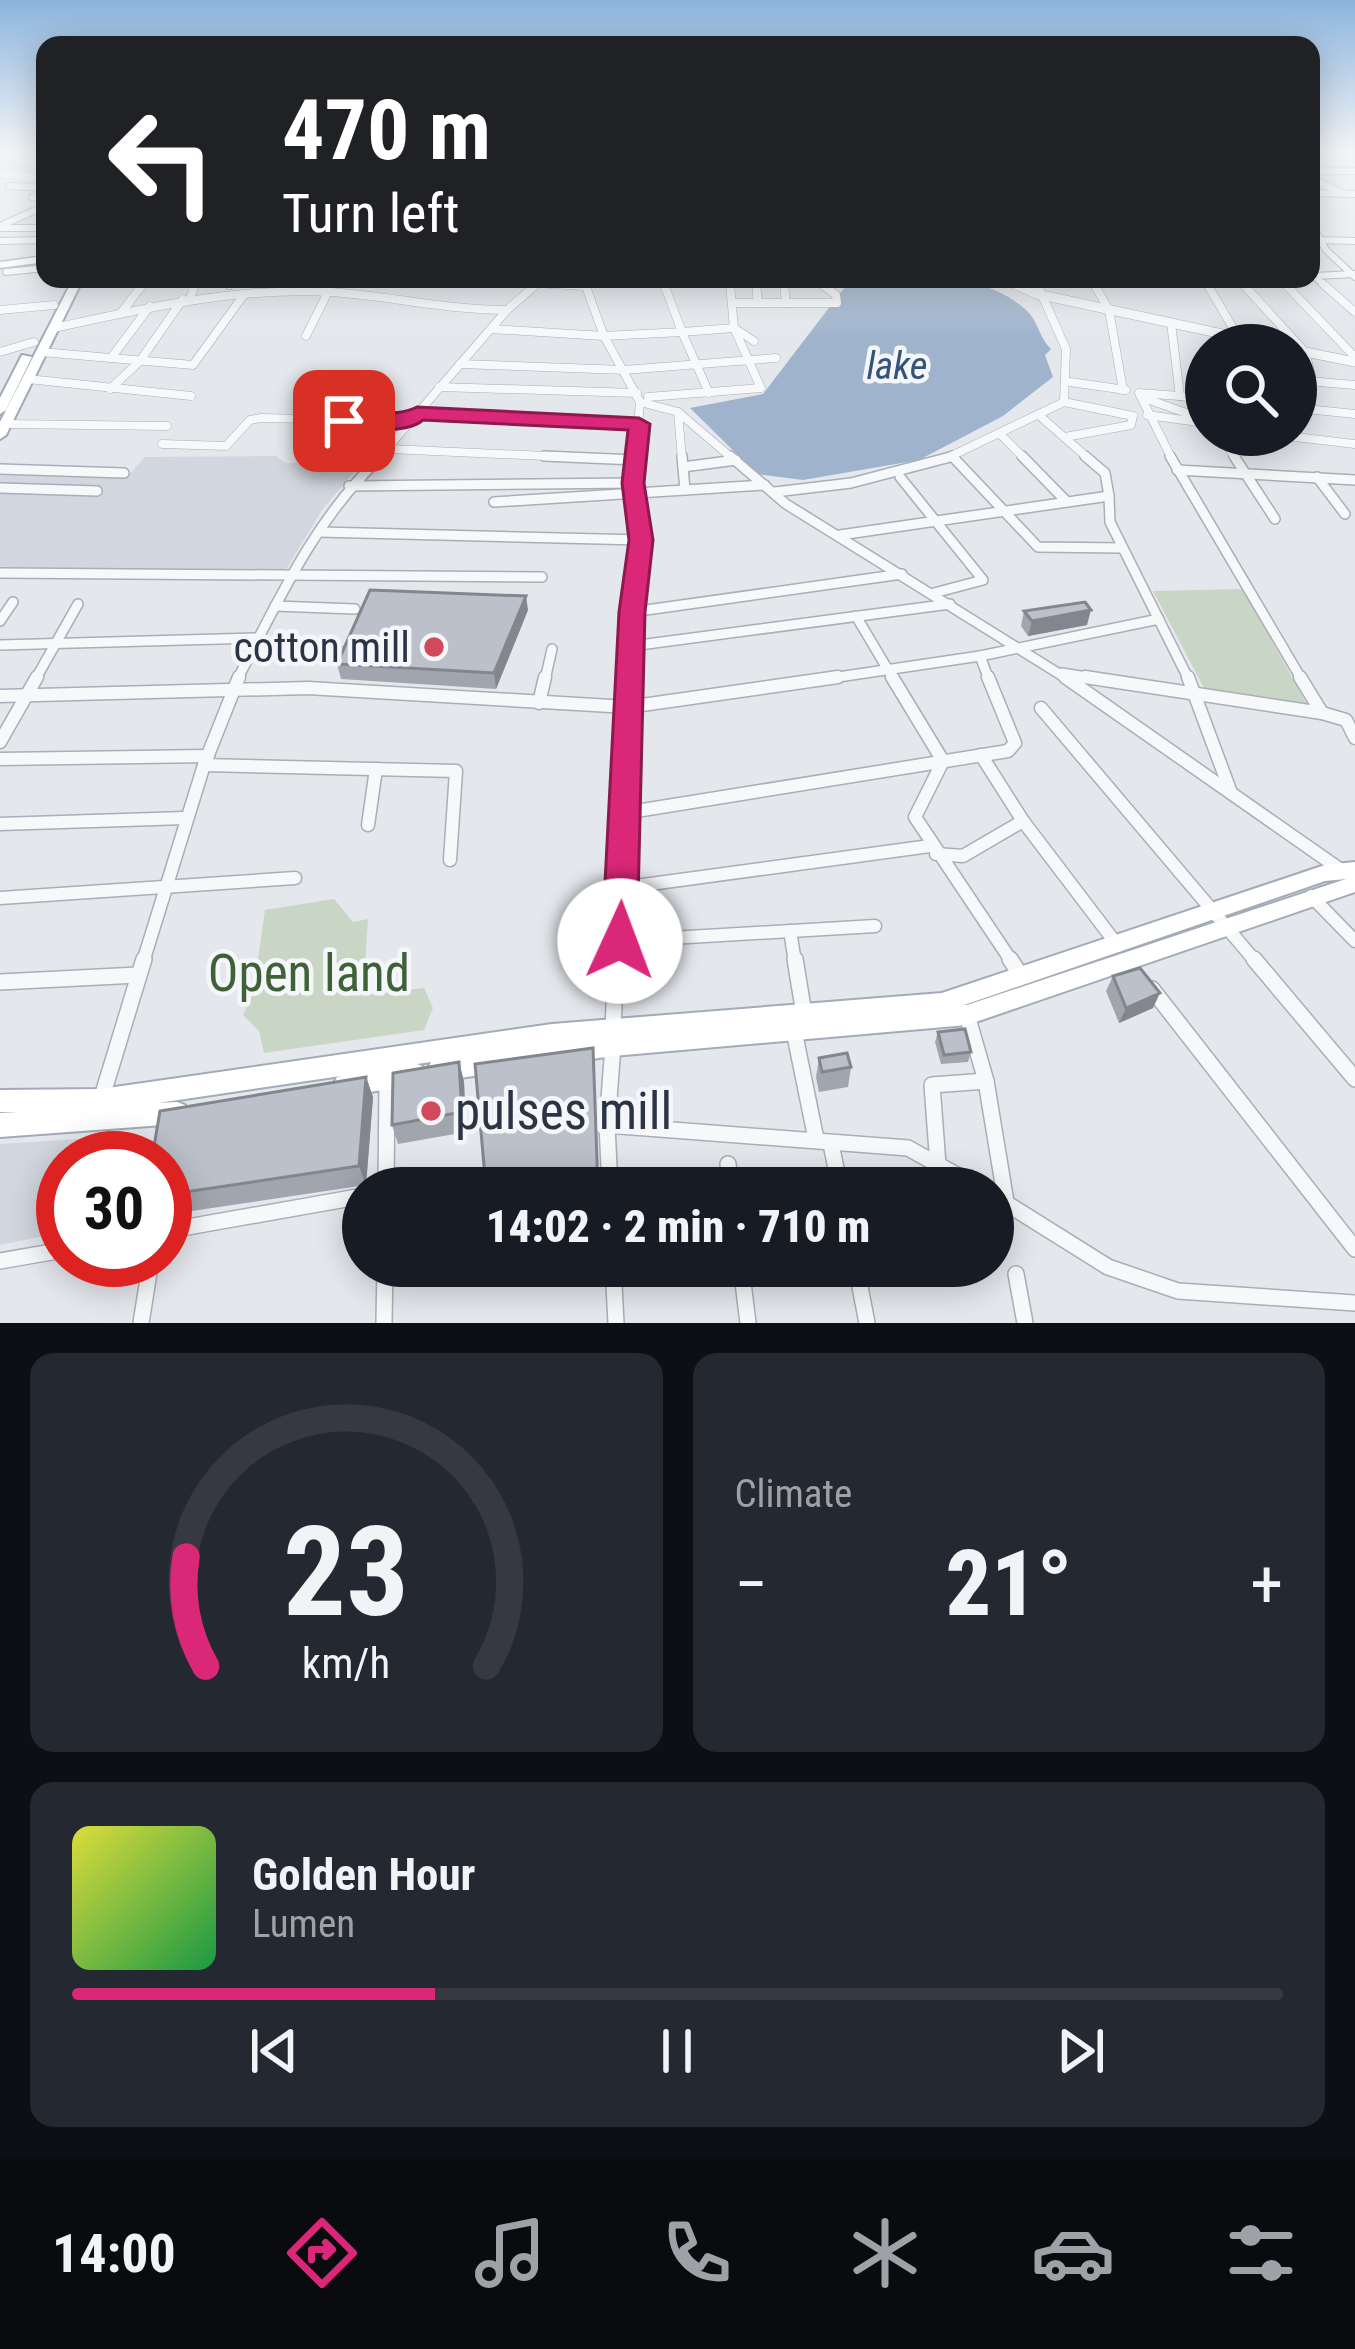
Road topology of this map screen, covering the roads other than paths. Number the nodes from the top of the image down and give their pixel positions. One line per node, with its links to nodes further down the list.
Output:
1 (26, 213): 2 (street)
2 (0, 228): 3 (street)
3 (36, 228)
4 (36, 240): 7 (street)
5 (1320, 240): 6 (street); 11 (street)
6 (1355, 241)
7 (0, 242)
8 (36, 264): 9 (main road)
9 (3, 268)
10 (1320, 275): 11 (street)
11 (1354, 275)
12 (1320, 282): 50 (street)
13 (63, 288): 44 (main road)
14 (74, 288): 55 (main road)
15 (139, 288): 49 (street)
16 (192, 288): 40 (street)
17 (273, 288): 38 (street)
18 (317, 288): 34 (street)
19 (331, 288): 35 (street)
20 (359, 288): 36 (street)
21 (532, 288): 47 (street)
22 (586, 288): 60 (street)
23 (665, 288): 58 (street)
24 (731, 288): 43 (street)
25 (757, 288): 41 (street)
26 (785, 288): 42 (street)
27 (827, 288): 42 (street)
28 (1023, 288): 37 (street)
29 (1036, 288): 37 (street)
30 (1096, 288): 48 (street)
31 (1210, 288): 52 (street)
32 (1247, 288): 53 (street)
33 (1289, 288): 67 (street)
34 (317, 292): 35 (street); 38 (street)
35 (330, 292): 36 (street); 59 (street)
36 (358, 293): 47 (street)
37 (1037, 294): 48 (street); 75 (street)
38 (272, 295): 39 (street)
39 (243, 296): 40 (street); 68 (street)
40 (186, 299): 45 (street); 68 (street)
41 (758, 303): 42 (street); 43 (street)
42 (786, 303)
43 (732, 304): 56 (street)
44 (54, 305): 46 (street); 62 (main road)
45 (150, 306): 49 (street); 65 (street)
46 (0, 310)
47 (507, 310): 57 (street)
48 (1109, 310): 51 (street); 80 (street)
49 (121, 313): 55 (street)
50 (1355, 313)
51 (1171, 323): 54 (street); 84 (street)
52 (1232, 324)
53 (1278, 324)
54 (1185, 327)
55 (54, 328): 62 (main road)
56 (734, 328): 58 (street); 61 (street); 69 (street)
57 (491, 329): 60 (street); 70 (street)
58 (682, 332): 60 (street); 71 (street)
59 (305, 336)
60 (604, 336): 72 (street)
61 (754, 341)
62 (38, 347): 63 (street); 65 (street); 74 (main road)
63 (0, 352)
64 (1317, 354): 67 (street)
65 (111, 358): 68 (street)
66 (776, 358): 69 (street)
67 (1355, 360)
68 (140, 361): 79 (street)
69 (749, 361): 71 (street); 81 (street)
70 (460, 364): 72 (street); 78 (street)
71 (697, 365): 72 (street); 81 (street)
72 (624, 370): 86 (street)
73 (0, 378): 74 (street)
74 (22, 379): 79 (street); 97 (main road)
75 (1070, 382): 80 (street); 87 (street)
76 (1317, 382): 77 (street)
77 (1355, 385)
78 (439, 387): 86 (street); 95 (street)
79 (110, 389): 83 (street)
80 (1123, 390): 82 (street)
81 (709, 393): 86 (street)
82 (1140, 395): 84 (street); 91 (street); 93 (street)
83 (191, 396)
84 (1180, 396): 85 (street)
85 (1185, 397)
86 (639, 398): 89 (street); 98 (street)
87 (1064, 402): 90 (street); 94 (street)
88 (1317, 410): 92 (street)
89 (678, 412): 109 (street); 110 (street)
90 (1132, 413): 93 (street); 101 (street)
91 (1185, 413)
92 (1355, 414)
93 (1150, 415): 96 (street); 112 (street)
94 (1041, 416): 100 (street); 101 (street)
95 (414, 417): 98 (street); 103 (street); 105 (street)
96 (1185, 419)
97 (2, 423): 99 (street)
98 (639, 424): 108 (street)
99 (167, 426)
100 (1001, 435): 107 (street); 127 (street)
101 (1064, 437): 124 (street)
102 (1317, 440): 104 (street)
103 (162, 444)
104 (1355, 444)
105 (389, 449): 108 (street); 119 (street)
106 (1232, 456): 113 (street)
107 (952, 457): 115 (street); 128 (street)
108 (636, 460): 118 (street)
109 (736, 460): 110 (street); 121 (street)
110 (683, 466): 122 (street)
111 (0, 469): 114 (street)
112 (1177, 470): 113 (street); 167 (street)
113 (1240, 470): 116 (street); 130 (street)
114 (124, 473)
115 (900, 477): 121 (street); 131 (street)
116 (1317, 477): 117 (street); 129 (street)
117 (1355, 480)
118 (633, 483): 119 (street); 125 (street)
119 (349, 486): 132 (street)
120 (0, 488): 123 (street)
121 (769, 488): 122 (street); 133 (street)
122 (685, 490): 125 (street)
123 (97, 491)
124 (1108, 496): 127 (street); 135 (street)
125 (636, 497): 126 (street); 134 (street)
126 (494, 502)
127 (1067, 502): 128 (street)
128 (1006, 511): 131 (street); 135 (street)
129 (1345, 514)
130 (1275, 519)
131 (939, 521): 133 (street); 140 (street)
132 (320, 532): 134 (street); 137 (street)
133 (840, 535): 138 (street)
134 (641, 540): 146 (street)
135 (1122, 548): 148 (street)
136 (0, 573): 137 (street)
137 (292, 574): 139 (street); 144 (street)
138 (902, 574): 140 (street); 146 (street)
139 (542, 577)
140 (934, 593): 143 (street)
141 (14, 602): 149 (street)
142 (78, 604): 150 (street)
143 (950, 604): 147 (street); 154 (street)
144 (275, 606): 145 (street); 151 (street)
145 (355, 609)
146 (632, 612): 153 (street)
147 (856, 616): 153 (street); 158 (street)
148 (1159, 619): 154 (street); 162 (street)
149 (0, 621)
150 (57, 642): 151 (street); 152 (street); 161 (street)
151 (255, 644): 156 (street); 160 (street)
152 (0, 645)
153 (632, 646): 165 (street)
154 (1024, 648): 157 (street); 159 (street)
155 (552, 649): 164 (street)
156 (347, 652)
157 (980, 656): 158 (street); 170 (street)
158 (889, 669): 165 (street); 173 (street)
159 (1057, 672): 162 (street); 175 (street)
160 (232, 690): 161 (street); 164 (street); 172 (street)
161 (27, 695): 163 (street); 169 (street)
162 (1197, 695): 167 (street); 175 (street)
163 (0, 696)
164 (539, 703): 165 (street)
165 (628, 707): 176 (street)
166 (1041, 708): 189 (street)
167 (1322, 713): 168 (street)
168 (1355, 737)
169 (0, 742)
170 (981, 755): 173 (street); 178 (street)
171 (0, 759): 172 (street)
172 (206, 760): 174 (street); 177 (street)
173 (943, 761): 176 (street); 181 (street)
174 (376, 769): 180 (street); 182 (street)
175 (1230, 792): 183 (street)
176 (624, 813): 185 (street)
177 (185, 818): 179 (street); 186 (street)
178 (1023, 821): 181 (street); 194 (street)
179 (0, 824)
180 (368, 825)
181 (933, 850): 185 (street); 196 (street)
182 (450, 860)
183 (1350, 874): 187 (main road); 189 (main road)
184 (296, 878): 186 (street)
185 (621, 888): 192 (street)
186 (164, 890): 188 (street); 195 (street)
187 (1311, 896): 189 (main road); 193 (street)
188 (0, 898)
189 (1216, 920): 194 (main road); 202 (street)
190 (875, 926): 191 (street)
191 (790, 932): 192 (street); 199 (street)
192 (620, 941): 200 (street)
193 (1355, 941)
194 (1125, 954): 196 (main road); 198 (main road); 220 (street)
195 (138, 975): 197 (street); 204 (street)
196 (1023, 979): 199 (main road)
197 (0, 982)
198 (967, 1015): 199 (main road); 203 (street)
199 (799, 1022): 200 (main road); 208 (street)
200 (613, 1038): 201 (main road); 204 (main road); 207 (street)
201 (387, 1078): 206 (main road); 211 (street)
202 (1355, 1079)
203 (986, 1081): 210 (street); 216 (street)
204 (100, 1100): 205 (main road)
205 (0, 1101)
206 (0, 1125)
207 (607, 1125): 208 (street); 212 (street)
208 (823, 1141): 210 (street); 214 (street)
209 (728, 1164): 213 (street)
210 (938, 1165): 215 (street)
211 (386, 1167)
212 (609, 1167)
213 (728, 1167)
214 (832, 1167)
215 (942, 1167)
216 (995, 1167)
217 (342, 1200): 219 (street)
218 (1014, 1208): 229 (street)
219 (192, 1226)
220 (1355, 1249)
221 (36, 1255): 222 (street)
222 (0, 1261)
223 (1016, 1274): 235 (street)
224 (147, 1287): 230 (street)
225 (385, 1287): 231 (street)
226 (615, 1287): 232 (street)
227 (744, 1287): 233 (street)
228 (860, 1287): 234 (street)
229 (1355, 1303)
230 (142, 1323)
231 (384, 1323)
232 (616, 1323)
233 (748, 1323)
234 (867, 1323)
235 (1025, 1323)

